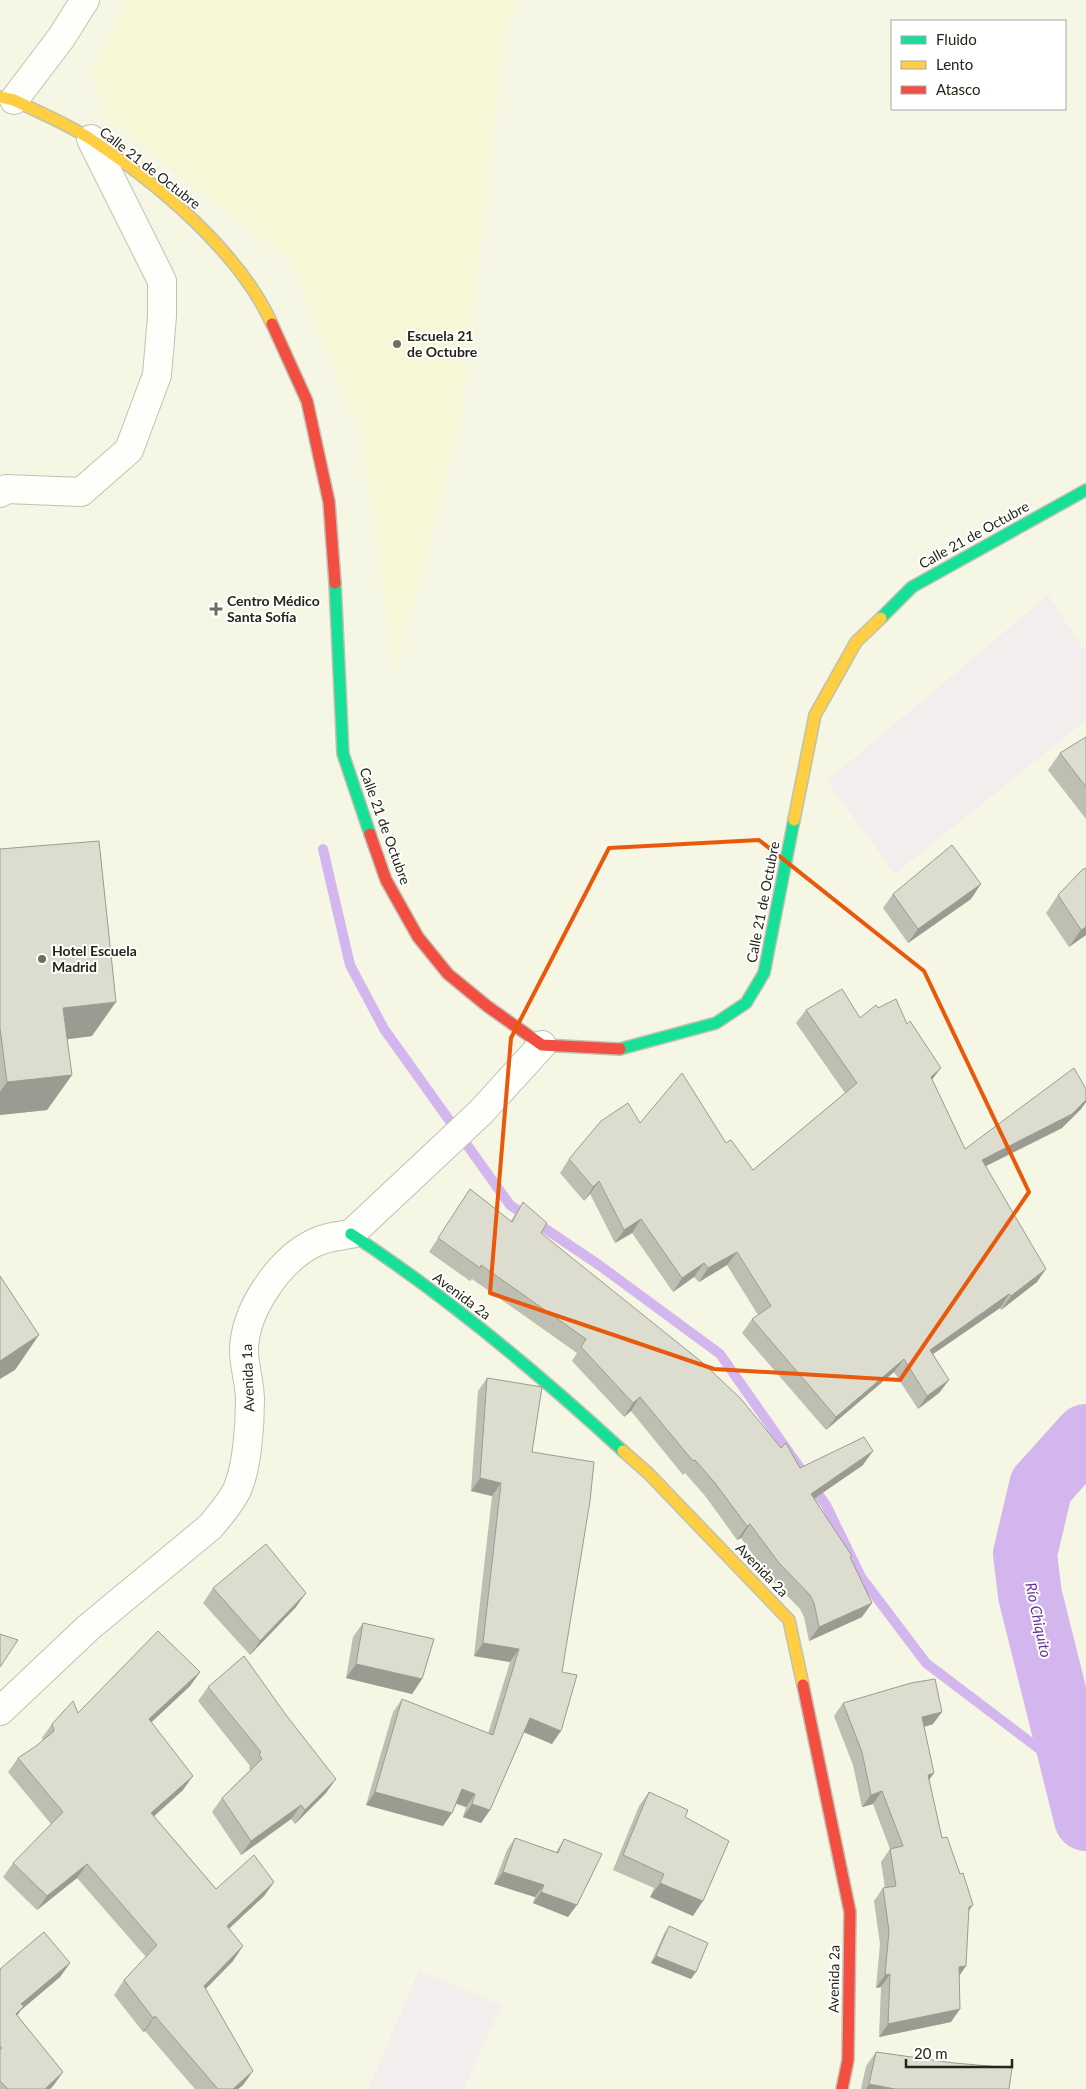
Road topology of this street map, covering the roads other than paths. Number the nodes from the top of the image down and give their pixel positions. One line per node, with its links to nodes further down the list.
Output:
1 (85, 0): 2 (street)
2 (7, 98): 3 (street, Calle 21 de Octubre)
3 (91, 139): 5 (street); 6 (street, Calle 21 de Octubre)
4 (1086, 490): 6 (street, Calle 21 de Octubre)
5 (0, 493)
6 (542, 1045): 7 (street)
7 (351, 1234): 8 (street, Avenida 1a); 9 (street, Avenida 2a)
8 (0, 1711)
9 (842, 2089)

